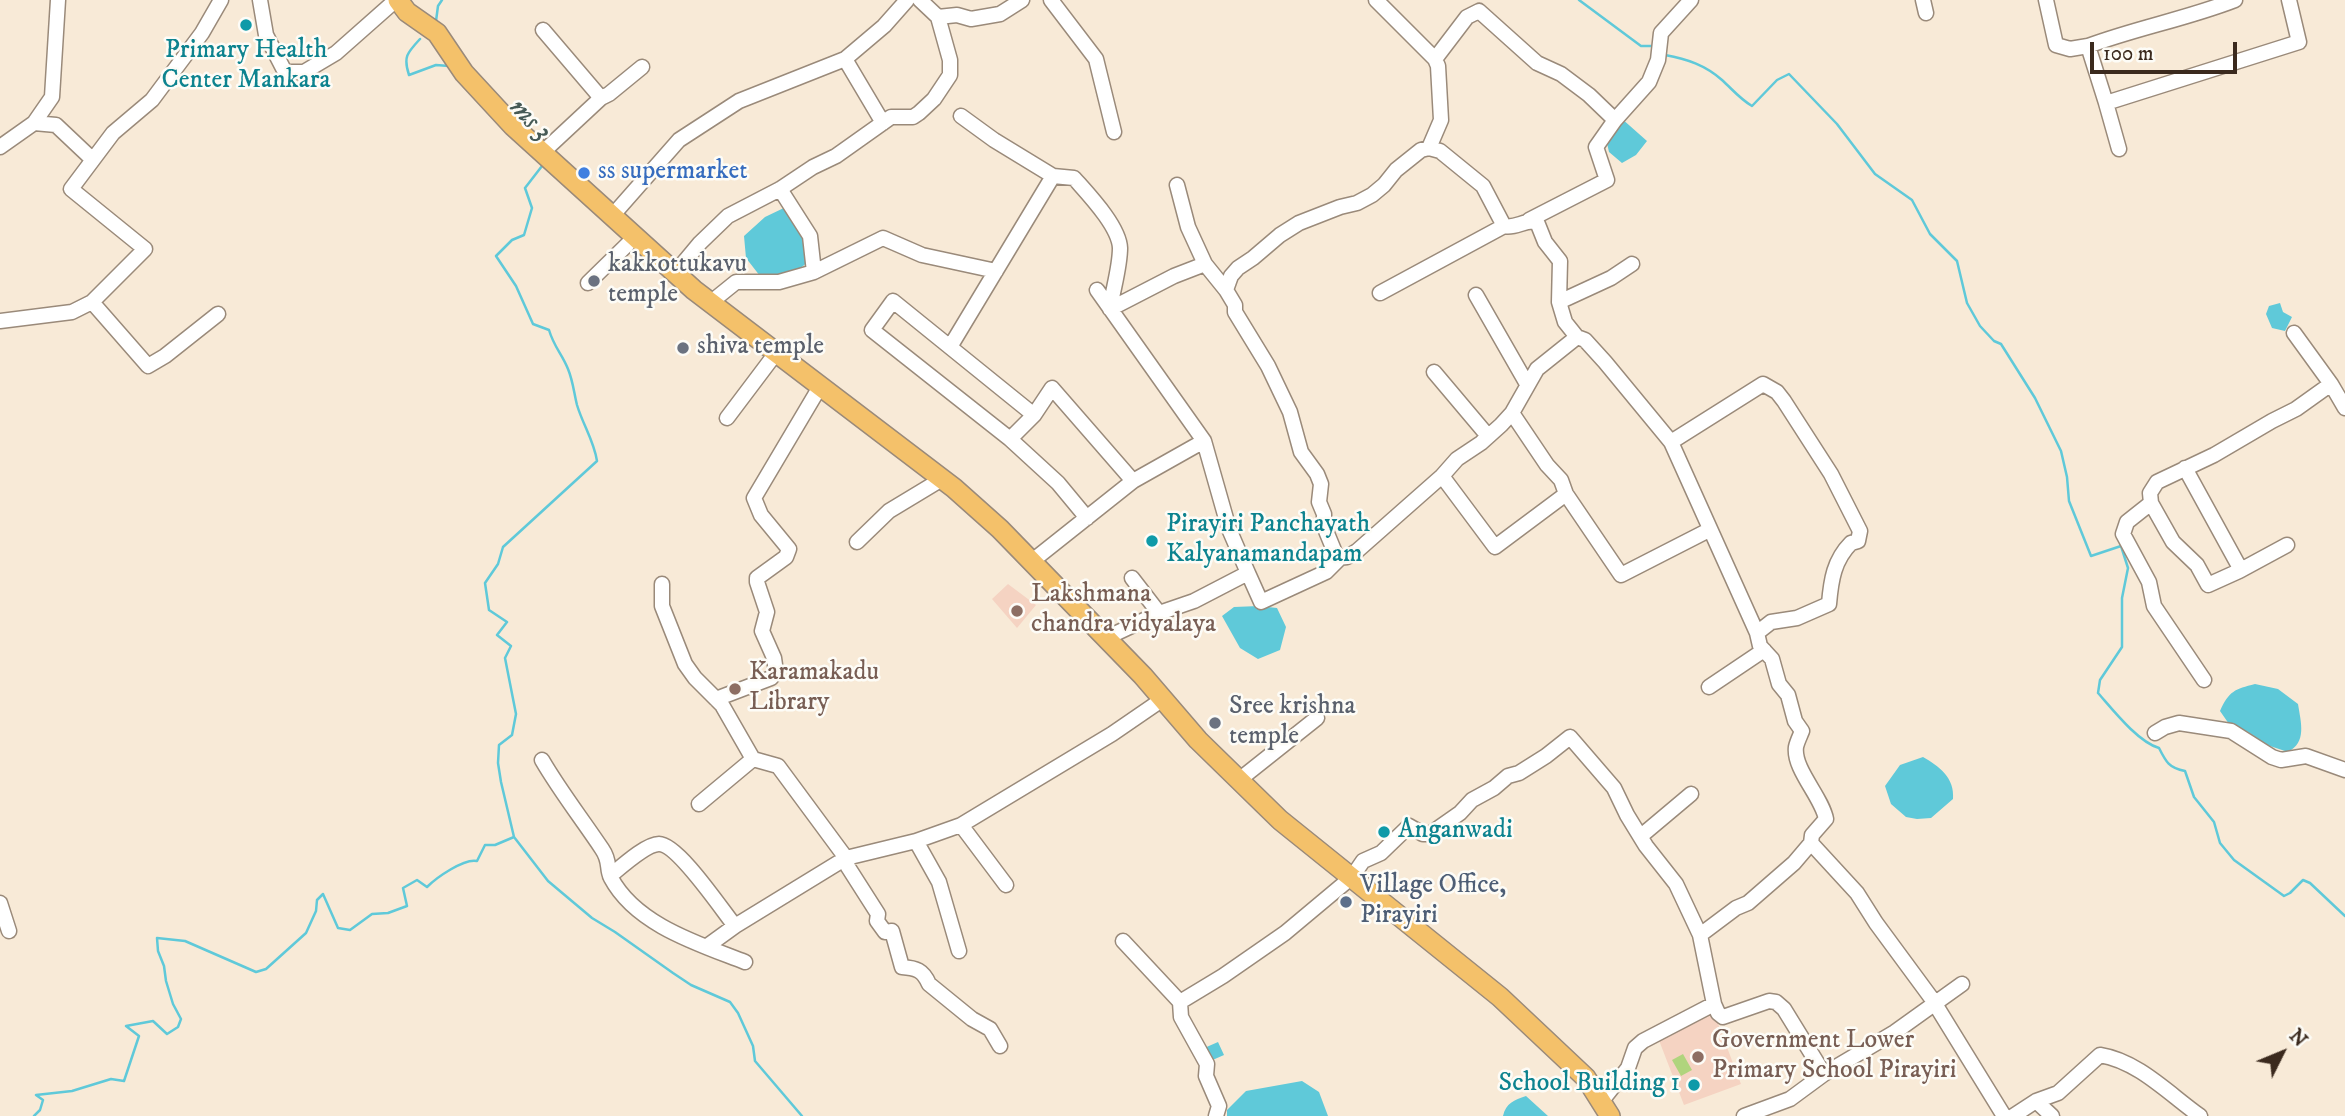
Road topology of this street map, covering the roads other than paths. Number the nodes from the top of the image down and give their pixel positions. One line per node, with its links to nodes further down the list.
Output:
1 (58, 0): 24 (street)
2 (221, 0): 31 (street)
3 (260, 0): 4 (street)
4 (397, 0): 30 (main road)
5 (907, 0): 17 (street)
6 (920, 0): 14 (street)
7 (1022, 0): 14 (street)
8 (1051, 0): 26 (street)
9 (1376, 0): 18 (street)
10 (1691, 0): 23 (street)
11 (2046, 0): 16 (street)
12 (2235, 0): 16 (street)
13 (2289, 0): 21 (street)
14 (938, 17): 25 (street)
15 (543, 30): 20 (street)
16 (2088, 46): 21 (street)
17 (845, 59): 25 (street); 35 (street)
18 (1435, 59): 23 (street); 28 (street)
19 (642, 67): 20 (street)
20 (601, 97): 30 (street)
21 (2106, 103): 29 (street)
22 (961, 116): 32 (street)
23 (1615, 120): 36 (street)
24 (34, 123): 27 (street); 31 (street)
25 (883, 124): 34 (street)
26 (1114, 132)
27 (0, 147)
28 (1429, 148): 37 (street); 46 (street)
29 (2119, 149)
30 (543, 152): 35 (main road)
31 (92, 159): 49 (street)
32 (1053, 176): 41 (street); 52 (street)
33 (1177, 185): 39 (street)
34 (780, 189): 42 (street); 43 (street)
35 (613, 215): 38 (main road)
36 (1529, 220): 37 (street); 50 (street)
37 (1504, 226): 47 (street)
38 (636, 236): 42 (main road); 44 (street)
39 (1205, 264): 46 (street); 52 (street)
40 (1632, 264): 50 (street)
41 (996, 271): 43 (street); 57 (street)
42 (675, 272): 51 (main road)
43 (814, 272): 51 (street)
44 (588, 283)
45 (1097, 290): 52 (street)
46 (1226, 290): 81 (street)
47 (1380, 293)
48 (1476, 295): 60 (street)
49 (92, 302): 53 (street); 54 (street)
50 (1559, 302): 56 (street)
51 (710, 303): 58 (main road)
52 (1110, 309): 69 (street)
53 (218, 314)
54 (0, 321)
55 (2294, 333): 61 (street)
56 (1577, 337): 60 (street); 70 (street)
57 (950, 347): 65 (street); 68 (street)
58 (776, 353): 62 (main road); 66 (street)
59 (1434, 372): 67 (street)
60 (1527, 384): 64 (street)
61 (2330, 384): 63 (street); 71 (street)
62 (821, 385): 73 (main road); 93 (street)
63 (2345, 408)
64 (1512, 413): 67 (street); 75 (street)
65 (1034, 415): 68 (street); 74 (street)
66 (727, 418)
67 (1488, 436): 72 (street)
68 (1010, 439): 77 (street)
69 (1204, 441): 74 (street); 84 (street)
70 (1671, 442): 78 (street); 88 (street)
71 (2186, 468): 76 (street); 83 (street)
72 (1442, 475): 75 (street); 81 (street)
73 (942, 479): 79 (street); 82 (main road)
74 (1133, 481): 77 (street)
75 (1566, 494): 78 (street)
76 (2151, 503): 83 (street); 91 (street)
77 (1087, 518): 82 (street)
78 (1709, 530): 88 (street)
79 (857, 542)
80 (2287, 545): 83 (street)
81 (1337, 558): 84 (street)
82 (1031, 562): 89 (main road)
83 (2241, 570)
84 (1248, 573): 87 (street)
85 (1132, 578): 87 (street)
86 (662, 584): 93 (street)
87 (1159, 613): 89 (street)
88 (1757, 633): 90 (street)
89 (1106, 638): 94 (main road)
90 (1764, 650): 92 (street); 106 (street)
91 (2204, 680)
92 (1709, 687)
93 (716, 699): 97 (street)
94 (1163, 699): 100 (main road); 103 (street)
95 (1317, 718): 100 (street)
96 (2155, 733): 99 (street)
97 (753, 759): 102 (street); 107 (street)
98 (542, 760): 108 (street)
99 (2345, 770)
100 (1238, 779): 109 (main road)
101 (1691, 794): 104 (street)
102 (699, 804)
103 (961, 825): 105 (street); 110 (street)
104 (1641, 836): 109 (street); 114 (street)
105 (916, 841): 107 (street); 117 (street)
106 (1811, 843): 114 (street); 122 (street)
107 (846, 858): 112 (street); 123 (street)
108 (610, 876): 112 (street); 116 (street)
109 (1352, 877): 120 (street); 126 (main road)
110 (1006, 885)
111 (0, 903): 113 (street)
112 (735, 926): 116 (street)
113 (9, 931)
114 (1700, 935): 121 (street)
115 (1123, 942): 120 (street)
116 (706, 947): 118 (street)
117 (958, 951)
118 (745, 962)
119 (1962, 984): 122 (street)
120 (1180, 1002): 127 (street)
121 (1714, 1004): 124 (street); 126 (street)
122 (1935, 1005): 124 (street); 129 (street)
123 (1000, 1046)
124 (1824, 1074): 128 (street)
125 (2036, 1101): 130 (street); 131 (street); 132 (street)
126 (1605, 1109)
127 (1216, 1116)
128 (1744, 1116)
129 (2004, 1116)
130 (2013, 1116)
131 (2052, 1116)
132 (2200, 1116)

